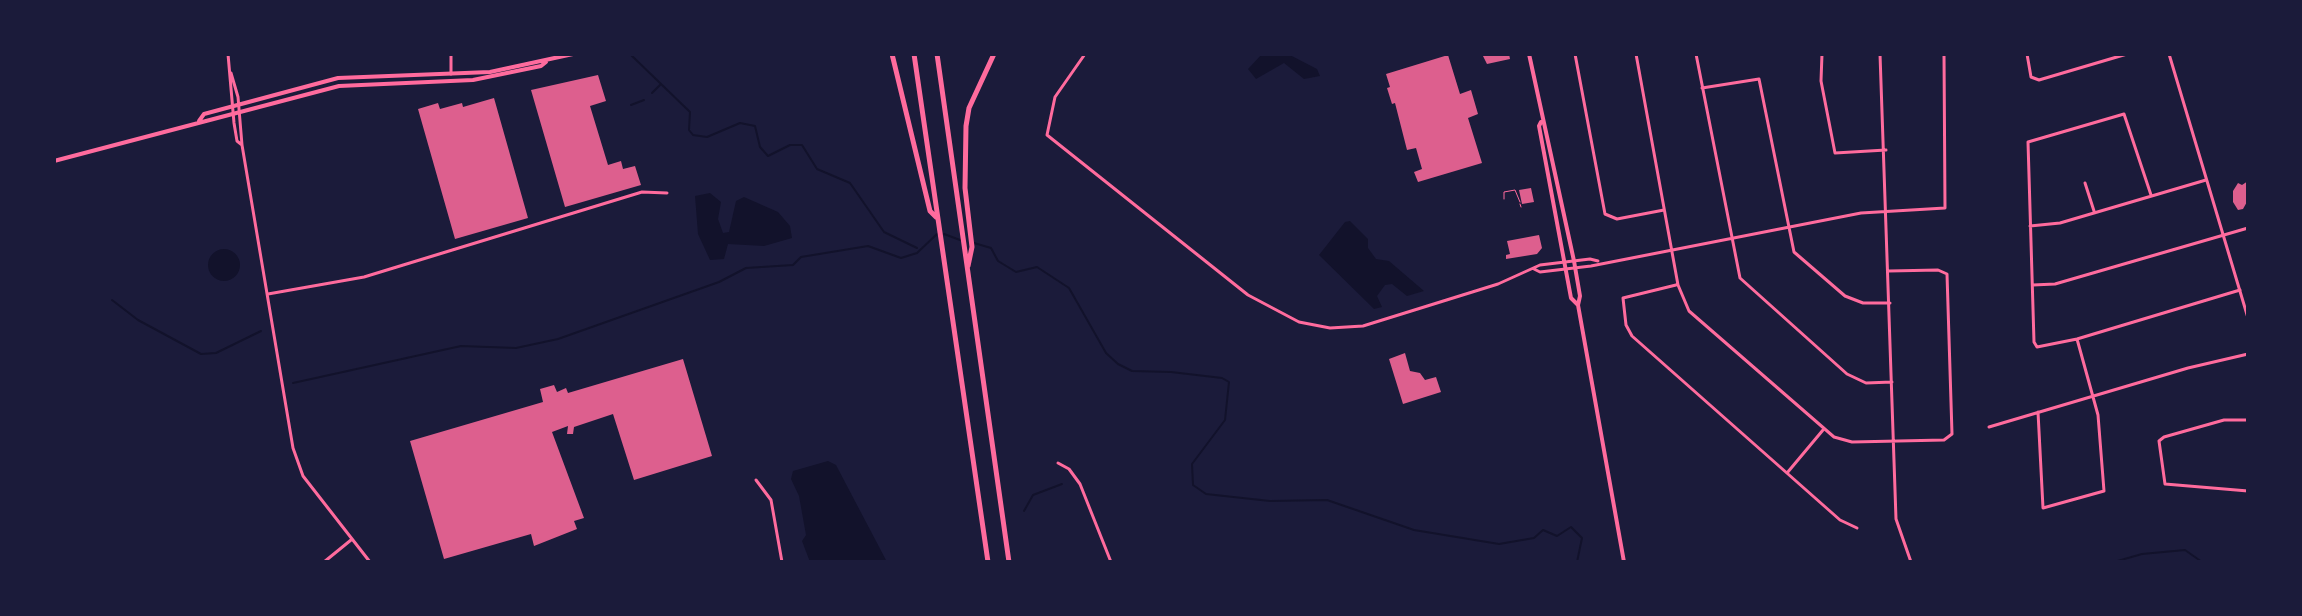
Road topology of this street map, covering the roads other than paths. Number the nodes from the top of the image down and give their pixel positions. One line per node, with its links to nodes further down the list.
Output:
1 (228, 54): 20 (street)
2 (451, 54): 21 (street)
3 (573, 54): 19 (main road)
4 (892, 54): 39 (highway)
5 (914, 54): 39 (highway)
6 (937, 54): 51 (highway)
7 (994, 54): 51 (highway)
8 (1085, 54): 50 (street)
9 (1529, 54): 27 (main road)
10 (1575, 54): 36 (street)
11 (1636, 54): 36 (street)
12 (1696, 54): 22 (street)
13 (1822, 54): 28 (street)
14 (1880, 54): 28 (street)
15 (1944, 54): 38 (street)
16 (2027, 54): 17 (street)
17 (2127, 54)
18 (2169, 54): 30 (street)
19 (546, 62): 21 (main road); 25 (main road)
20 (231, 73): 23 (street); 24 (street)
21 (451, 74): 23 (main road)
22 (1702, 88): 40 (street); 44 (street)
23 (239, 104): 24 (main road); 25 (street)
24 (232, 106): 25 (street); 26 (main road)
25 (236, 112): 26 (main road); 57 (street)
26 (199, 121): 29 (main road)
27 (1542, 121): 46 (main road); 48 (main road)
28 (1886, 150): 38 (street)
29 (54, 161)
30 (2206, 180): 33 (street); 43 (street)
31 (2085, 183): 37 (street)
32 (667, 193): 57 (street)
33 (2151, 195): 37 (street); 41 (street)
34 (1504, 199): 35 (lane)
35 (1520, 204)
36 (1664, 210): 45 (street)
37 (2094, 211): 41 (street)
38 (1887, 212): 40 (street); 53 (street)
39 (937, 217): 79 (highway)
40 (1788, 226): 44 (street); 58 (street)
41 (2030, 226): 55 (street)
42 (2248, 228): 43 (street)
43 (2224, 236): 55 (street); 56 (street)
44 (1729, 237): 45 (street); 63 (street)
45 (1671, 248): 47 (street); 54 (street)
46 (1574, 261): 47 (street); 48 (street); 49 (main road)
47 (1598, 261): 49 (street)
48 (1565, 262): 50 (street); 52 (main road)
49 (1575, 268): 52 (street); 59 (main road)
50 (1534, 269): 52 (street)
51 (966, 270): 80 (highway)
52 (1567, 270): 59 (main road)
53 (1889, 271): 58 (street); 69 (street)
54 (1678, 285): 68 (street); 71 (street)
55 (2033, 285): 61 (street)
56 (2240, 290): 60 (street); 61 (street)
57 (268, 294): 75 (street)
58 (1890, 303): 63 (street)
59 (1578, 305): 82 (main road)
60 (2248, 318)
61 (2077, 339): 64 (street)
62 (2248, 354): 64 (street)
63 (1892, 382): 69 (street)
64 (2094, 395): 65 (street); 65 (street)
65 (2038, 412): 67 (street)
66 (2248, 420): 73 (street)
67 (1989, 427)
68 (1823, 430): 69 (street); 71 (street)
69 (1893, 442): 83 (street)
70 (1058, 463): 81 (street)
71 (1786, 474): 74 (street)
72 (756, 480): 78 (street)
73 (2248, 491)
74 (1857, 528)
75 (351, 540): 76 (street); 77 (street)
76 (324, 562)
77 (370, 562)
78 (782, 562)
79 (988, 562)
80 (1009, 562)
81 (1111, 562)
82 (1624, 562)
83 (1911, 562)

